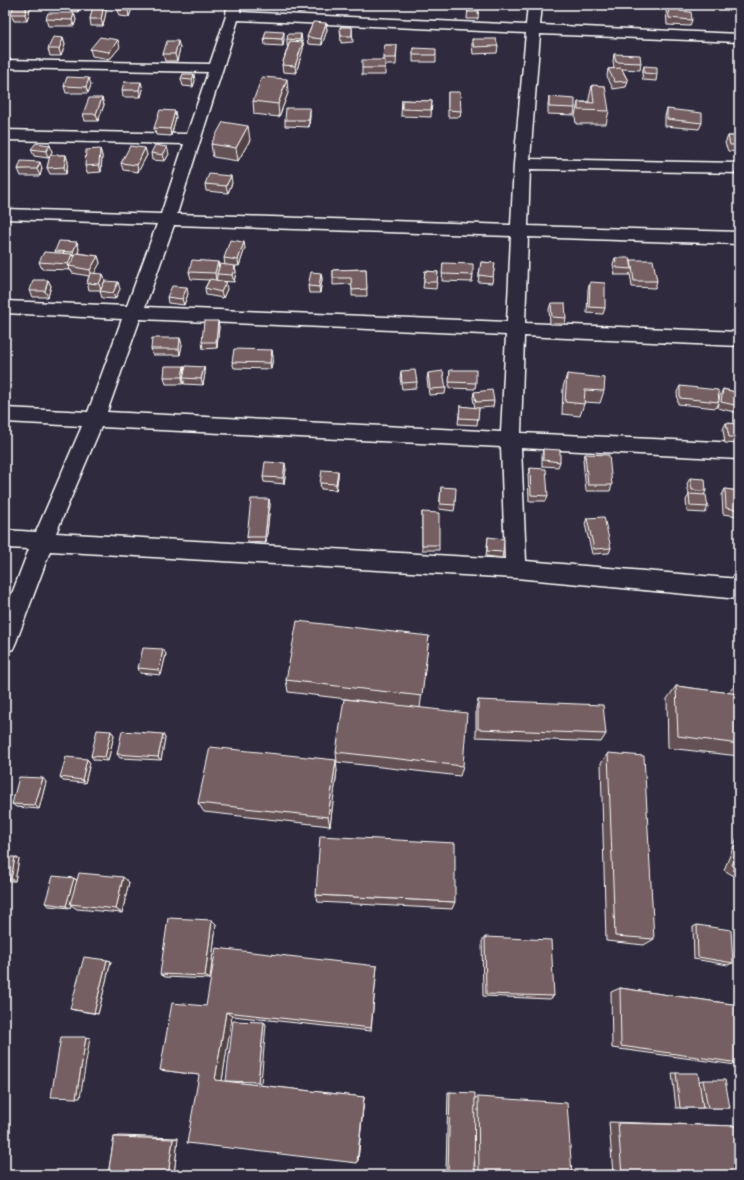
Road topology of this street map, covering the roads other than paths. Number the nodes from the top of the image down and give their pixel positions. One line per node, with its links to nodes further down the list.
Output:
1 (535, 5): 5 (street)
2 (736, 5): 3 (street)
3 (739, 9)
4 (234, 11): 5 (street); 8 (street)
5 (532, 30): 6 (street); 11 (street)
6 (739, 38)
7 (5, 64): 8 (street)
8 (216, 68): 10 (street)
9 (5, 135): 10 (street)
10 (193, 139): 14 (street)
11 (522, 164): 12 (street); 15 (street)
12 (739, 168)
13 (5, 214): 14 (street)
14 (167, 220): 15 (street); 18 (street)
15 (520, 232): 16 (street); 19 (street)
16 (739, 238)
17 (5, 307): 18 (street)
18 (134, 312): 19 (street); 22 (street)
19 (516, 329): 20 (street); 23 (street)
20 (739, 339)
21 (5, 415): 22 (street)
22 (95, 419): 23 (street); 26 (street)
23 (511, 439): 24 (street); 27 (street)
24 (739, 451)
25 (5, 539): 26 (street)
26 (42, 542): 27 (street); 29 (street)
27 (516, 569): 28 (street)
28 (739, 589)
29 (5, 642)

